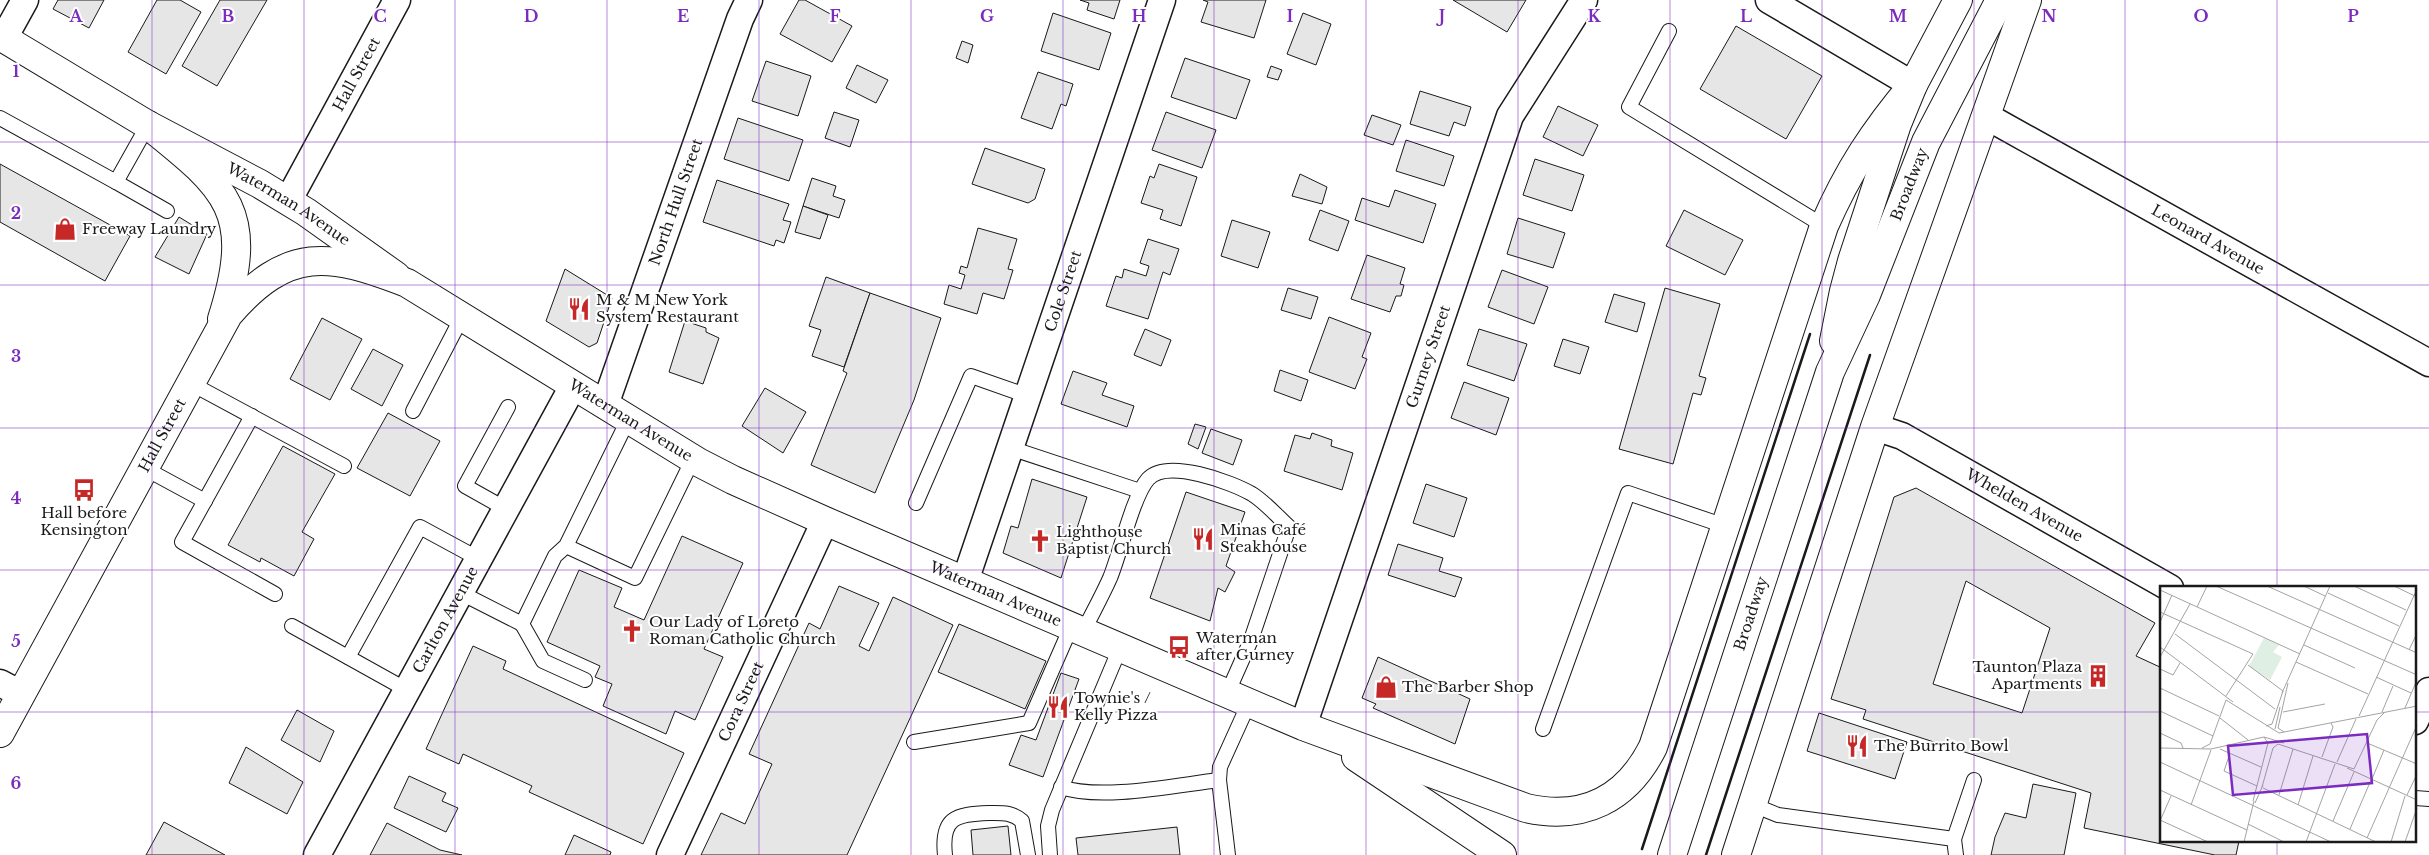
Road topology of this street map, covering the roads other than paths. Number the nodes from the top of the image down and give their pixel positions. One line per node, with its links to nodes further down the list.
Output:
1 (26, 0): 11 (street)
2 (397, 0): 17 (street, Hall Street)
3 (749, 0): 28 (street, North Hull Street)
4 (1162, 0): 27 (street, Cole Street)
5 (1584, 0): 61 (street, Gurney Street)
6 (1770, 0): 12 (street)
7 (1958, 0): 12 (main road, Broadway)
8 (2000, 0): 24 (main road, Broadway)
9 (2027, 0): 13 (main road)
10 (1669, 31): 19 (lane)
11 (3, 42): 15 (main road, Waterman Avenue)
12 (1913, 85): 19 (main road); 24 (main road, Broadway)
13 (1986, 116): 23 (street, Leonard Avenue); 33 (main road)
14 (0, 118): 16 (lane)
15 (148, 125): 16 (lane); 17 (main road, Waterman Avenue); 22 (main road)
16 (116, 182): 18 (lane)
17 (288, 201): 20 (main road, Waterman Avenue)
18 (167, 211)
19 (1824, 226): 43 (main road)
20 (407, 283): 21 (main road, Waterman Avenue); 22 (main road, Hall Street)
21 (462, 317): 26 (main road, Waterman Avenue); 30 (lane)
22 (217, 334): 25 (main road, Hall Street)
23 (2429, 362)
24 (1830, 372): 83 (main road, Broadway)
25 (190, 383): 31 (lane); 37 (main road, Hall Street)
26 (573, 386): 28 (main road, Waterman Avenue); 41 (street, Carlton Avenue)
27 (1028, 396): 34 (street, Cole Street); 40 (lane)
28 (605, 405): 32 (main road, Waterman Avenue)
29 (508, 407): 41 (lane)
30 (413, 411)
31 (252, 416): 36 (lane); 39 (lane)
32 (628, 420): 35 (main road, Waterman Avenue); 44 (lane)
33 (1875, 427): 47 (street, Whelden Avenue); 72 (main road)
34 (1010, 448): 38 (lane); 46 (street, Cole Street)
35 (693, 459): 42 (main road, Waterman Avenue); 44 (lane)
36 (344, 466)
37 (144, 468): 39 (lane); 56 (main road, Hall Street)
38 (1140, 491): 52 (lane); 59 (lane)
39 (205, 501): 49 (lane)
40 (916, 503)
41 (506, 509): 45 (street, Carlton Avenue)
42 (825, 521): 46 (main road, Waterman Avenue); 76 (street, Cora Street)
43 (1725, 526): 61 (main road); 63 (lane)
44 (566, 546): 50 (lane)
45 (479, 559): 48 (street, Carlton Avenue); 54 (lane)
46 (965, 581): 52 (main road, Waterman Avenue)
47 (2166, 586)
48 (461, 593): 50 (lane); 57 (street, Carlton Avenue)
49 (275, 594)
50 (522, 624): 55 (lane)
51 (292, 626): 54 (lane)
52 (1077, 630): 53 (main road, Waterman Avenue); 66 (lane)
53 (1120, 648): 59 (main road, Waterman Avenue); 69 (lane)
54 (348, 657): 57 (lane)
55 (585, 680)
56 (11, 688): 64 (main road, Hall Street)
57 (408, 690): 75 (street, Carlton Avenue)
58 (2429, 691): 60 (street)
59 (1238, 699): 61 (main road, Waterman Avenue); 67 (lane)
60 (2416, 719)
61 (1303, 726): 73 (main road)
62 (2416, 727): 65 (street)
63 (1543, 729)
64 (0, 733)
65 (2429, 734)
66 (914, 742)
67 (1220, 780): 69 (lane); 80 (lane)
68 (1974, 780): 74 (lane)
69 (1061, 787): 79 (lane)
70 (2416, 798): 71 (lane)
71 (2429, 798)
72 (1751, 804): 74 (lane); 84 (main road)
73 (1441, 814): 81 (main road); 82 (main road)
74 (1954, 839): 85 (lane)
75 (317, 855)
76 (670, 855)
77 (945, 855): 78 (lane)
78 (1028, 855)
79 (1050, 855)
80 (1228, 855)
81 (1475, 855)
82 (1502, 855)
83 (1672, 855)
84 (1736, 855)
85 (1956, 855)

